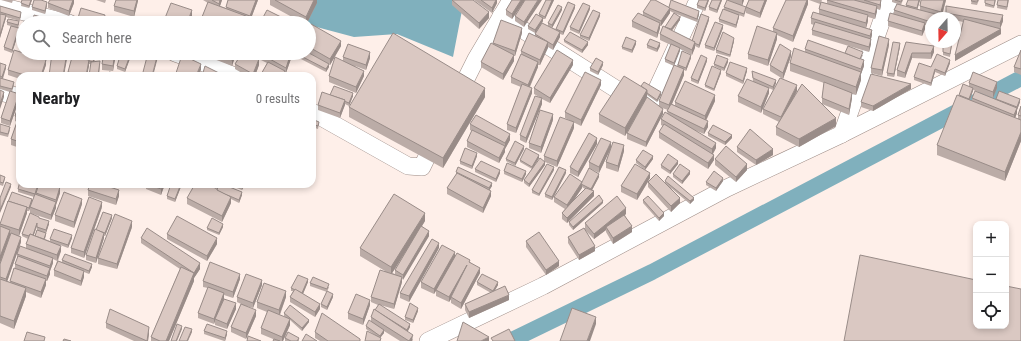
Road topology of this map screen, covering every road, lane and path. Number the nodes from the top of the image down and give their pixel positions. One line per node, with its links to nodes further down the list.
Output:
1 (511, 0): 6 (street)
2 (698, 0): 6 (street)
3 (889, 0): 13 (street)
4 (0, 6): 5 (street)
5 (41, 16)
6 (501, 16): 12 (street)
7 (1021, 44): 13 (street)
8 (215, 60): 9 (street)
9 (229, 72)
10 (0, 92): 11 (street)
11 (16, 96)
12 (316, 114)
13 (842, 134): 14 (street)
14 (428, 341)

